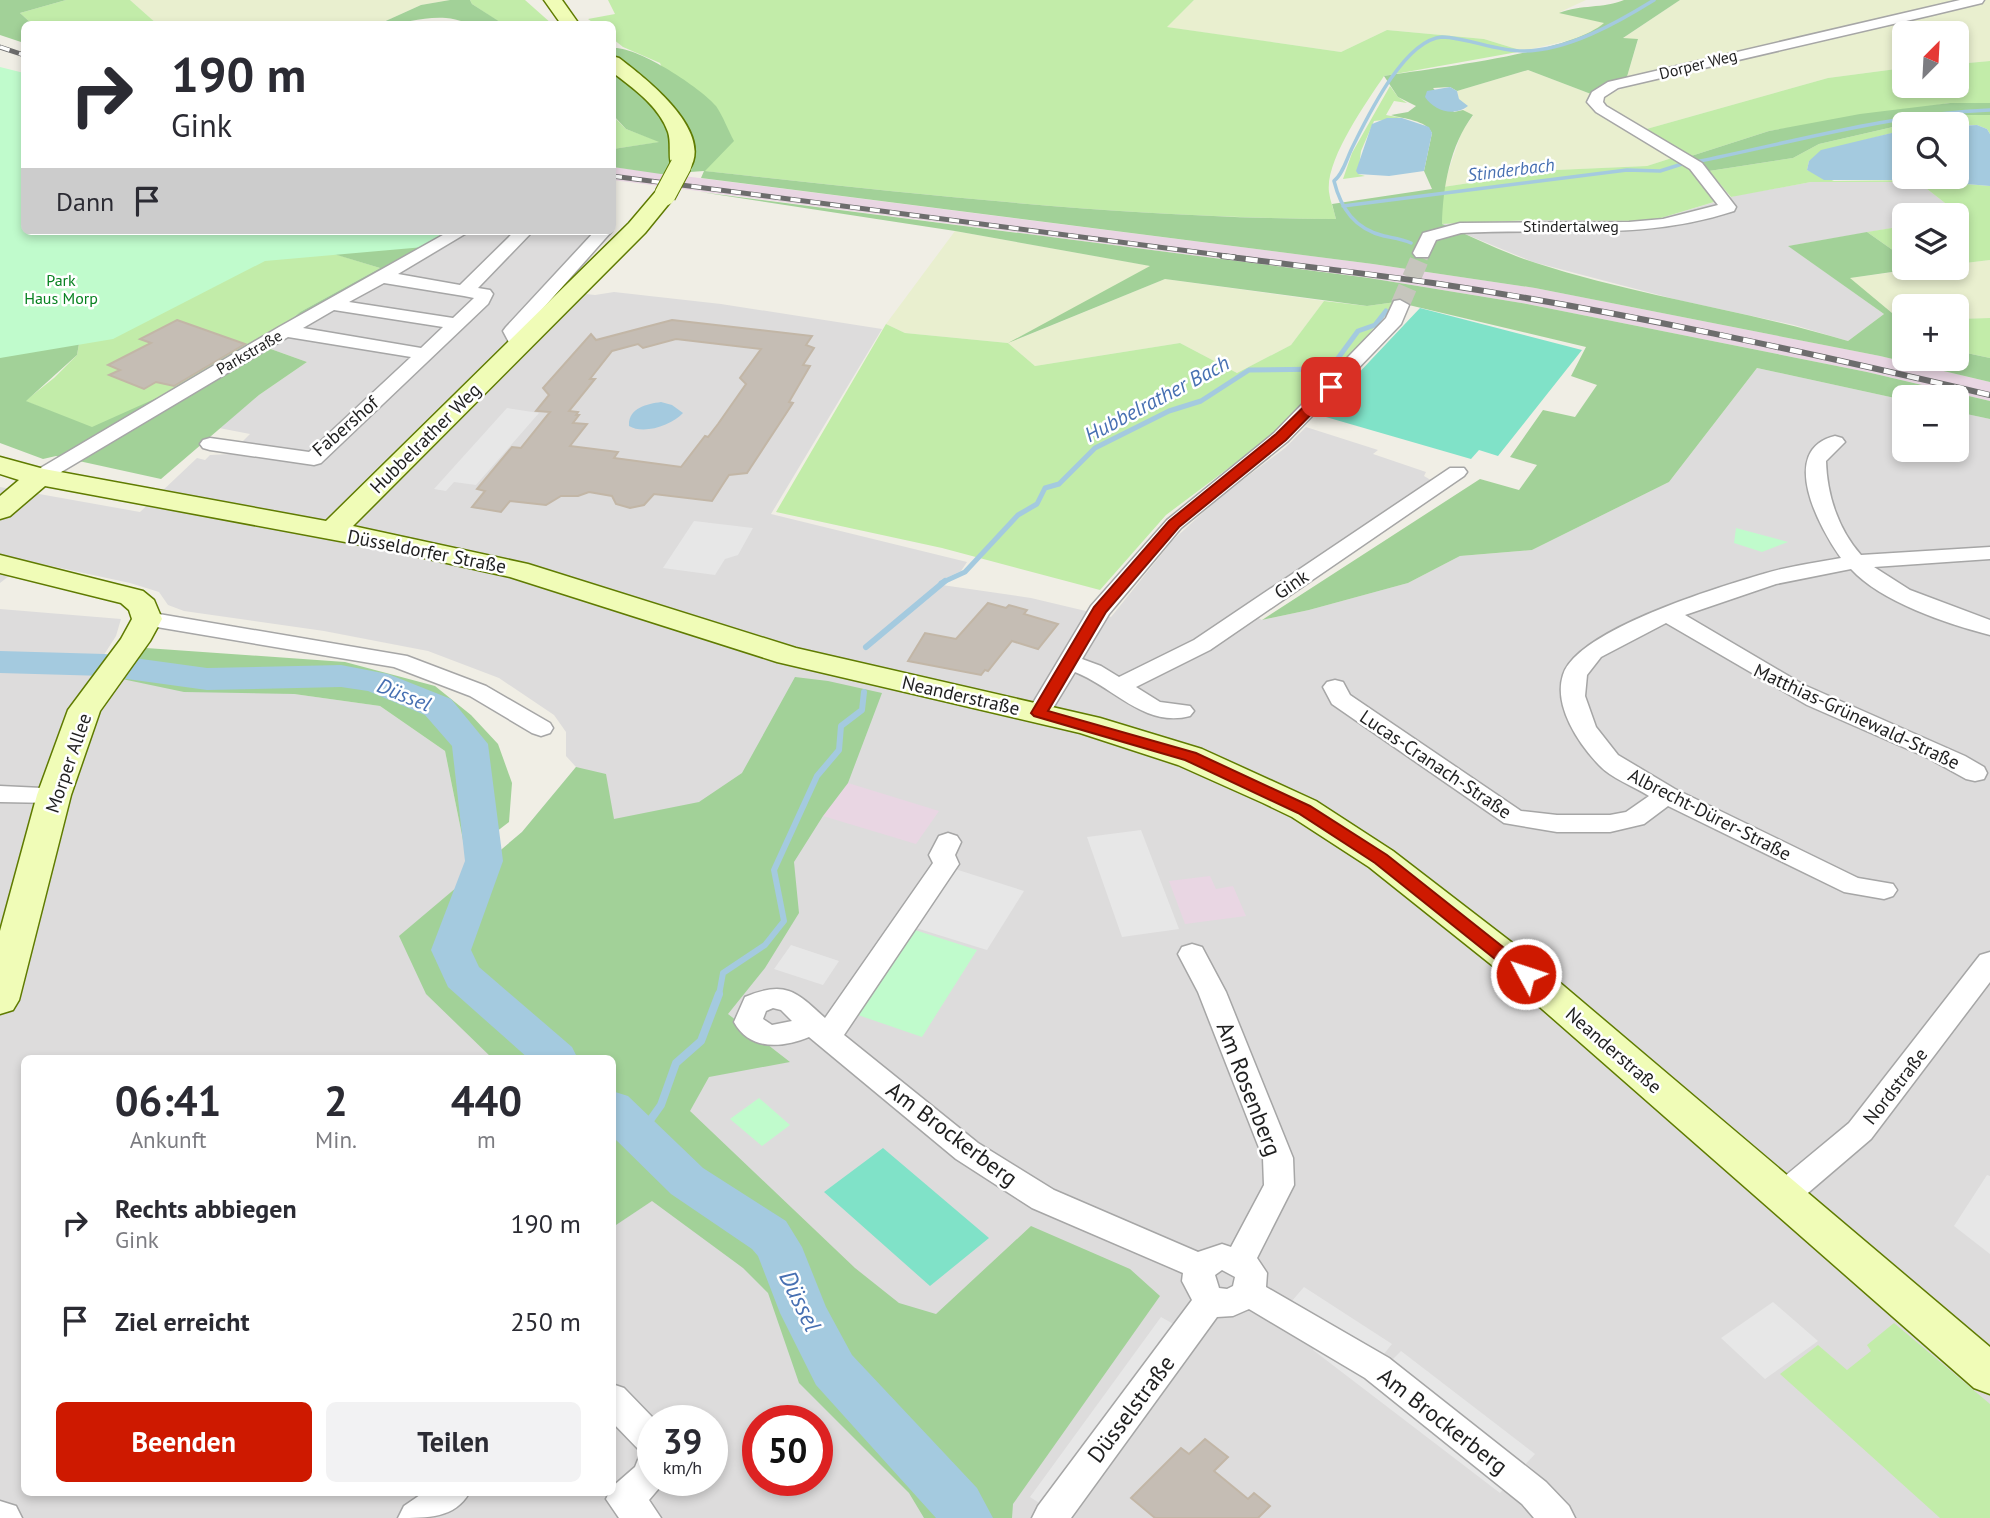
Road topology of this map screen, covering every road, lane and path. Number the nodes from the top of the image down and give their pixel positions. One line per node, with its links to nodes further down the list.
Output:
1 (553, 0): 3 (street)
2 (1977, 0): 5 (street, Dorper Weg)
3 (568, 21)
4 (616, 65): 16 (street, Hubbelrather Weg, bridge)
5 (1728, 207): 9 (street, Stindertalweg)
6 (456, 235): 10 (street, Parkstraße)
7 (521, 235): 11 (street)
8 (600, 235): 16 (street)
9 (1422, 253)
10 (382, 278): 11 (street); 12 (street, Parkstraße)
11 (464, 291): 14 (street, Fabershof)
12 (334, 304): 14 (street); 15 (street, Parkstraße)
13 (1401, 305): 31 (street)
14 (457, 324): 17 (street, Fabershof)
15 (285, 331): 17 (street); 22 (street, Parkstraße)
16 (519, 344): 24 (street, Hubbelrather Weg)
17 (424, 354): 19 (street, Fabershof)
18 (1835, 442): 26 (street)
19 (210, 444)
20 (0, 465): 22 (street, Düsseldorfer Straße)
21 (1457, 472): 33 (street, Gink)
22 (39, 477): 23 (street); 24 (street, Düsseldorfer Straße)
23 (0, 510)
24 (331, 532): 32 (street, Düsseldorfer Straße)
25 (1990, 553): 26 (street, Albrecht-Dürer-Straße)
26 (1856, 562): 28 (street, Albrecht-Dürer-Straße); 30 (street)
27 (0, 564): 29 (street)
28 (1667, 614): 38 (street, Matthias-Grünewald-Straße); 41 (street, Albrecht-Dürer-Straße)
29 (147, 620): 37 (street); 40 (street, Morper Allee)
30 (1990, 628)
31 (1068, 662): 33 (street); 36 (street)
32 (846, 668): 36 (street, Neanderstraße)
33 (1120, 686): 35 (street)
34 (1335, 687): 41 (street, Lucas-Cranach-Straße)
35 (1181, 711)
36 (1039, 713): 47 (street, Neanderstraße)
37 (541, 728)
38 (1975, 773)
39 (0, 794): 40 (street)
40 (54, 795): 46 (street, Morper Allee)
41 (1667, 795): 43 (street, Albrecht-Dürer-Straße)
42 (948, 842): 48 (street, Am Brockerberg)
43 (1884, 890)
44 (1192, 954): 49 (street, Am Rosenberg)
45 (1990, 962): 47 (street, Nordstraße)
46 (0, 1000)
47 (1784, 1195): 51 (street, Neanderstraße)
48 (1201, 1267): 49 (street); 50 (street)
49 (1244, 1277): 50 (street); 59 (street, Am Brockerberg)
50 (1212, 1299): 58 (street, Düsselstraße)
51 (1990, 1374)
52 (616, 1403): 53 (street)
53 (637, 1425)
54 (637, 1487): 57 (street)
55 (448, 1496): 56 (street)
56 (416, 1518)
57 (643, 1518)
58 (1050, 1518)
59 (1556, 1518)

